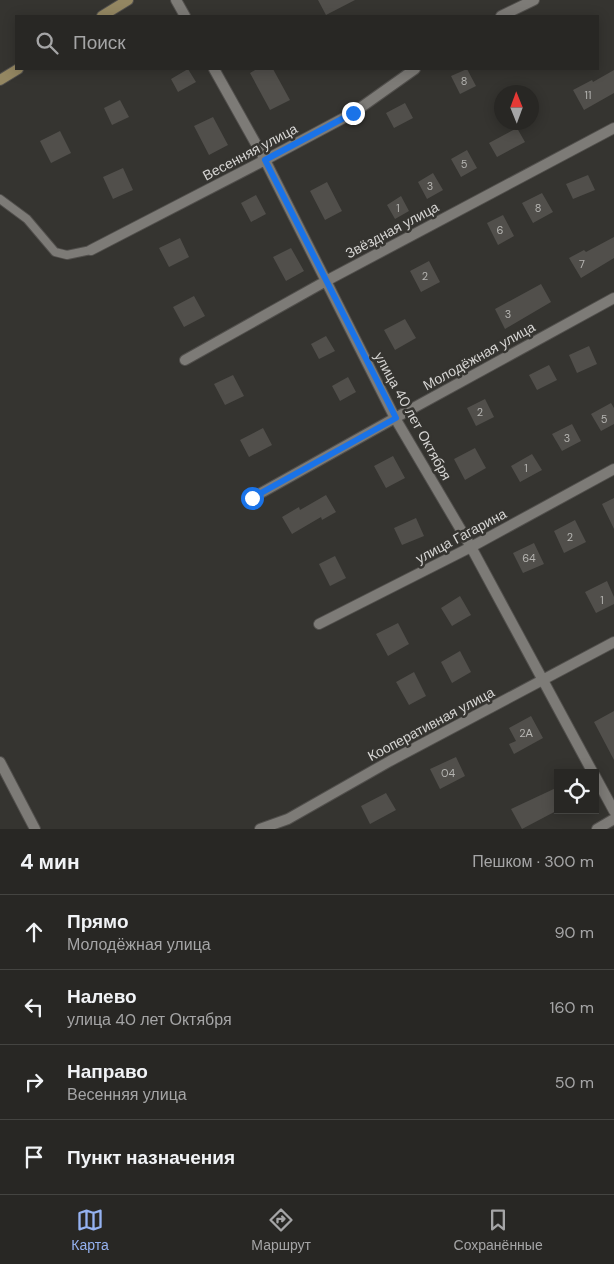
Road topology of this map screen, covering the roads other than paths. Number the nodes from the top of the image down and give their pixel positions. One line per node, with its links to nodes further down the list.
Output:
1 (128, 0): 4 (main road)
2 (176, 0): 5 (street)
3 (534, 0): 6 (street)
4 (104, 15)
5 (184, 15)
6 (503, 15)
7 (16, 70): 10 (main road)
8 (215, 70): 12 (street, улица 40 лет Октября)
9 (414, 70): 12 (street, Весенняя улица)
10 (0, 80)
11 (614, 128): 15 (street, Звёздная улица)
12 (265, 160): 14 (street, Весенняя улица); 15 (street, улица 40 лет Октября)
13 (0, 199): 14 (lane)
14 (91, 250)
15 (326, 281): 17 (street, Звёздная улица); 18 (street, улица 40 лет Октября)
16 (614, 298): 18 (street, Молодёжная улица)
17 (185, 360)
18 (396, 418): 20 (street, Молодёжная улица); 21 (street, улица 40 лет Октября)
19 (614, 469): 21 (street, улица Гагарина)
20 (252, 498)
21 (471, 547): 22 (street, улица Гагарина); 24 (street, улица 40 лет Октября)
22 (319, 624)
23 (614, 642): 24 (street, Кооперативная улица)
24 (543, 680): 26 (street, улица 40 лет Октября); 31 (street, Кооперативная улица)
25 (0, 762): 30 (street)
26 (591, 769)
27 (599, 783): 28 (street, улица 40 лет Октября)
28 (614, 811)
29 (614, 819): 32 (street)
30 (35, 829)
31 (260, 829)
32 (596, 829)

